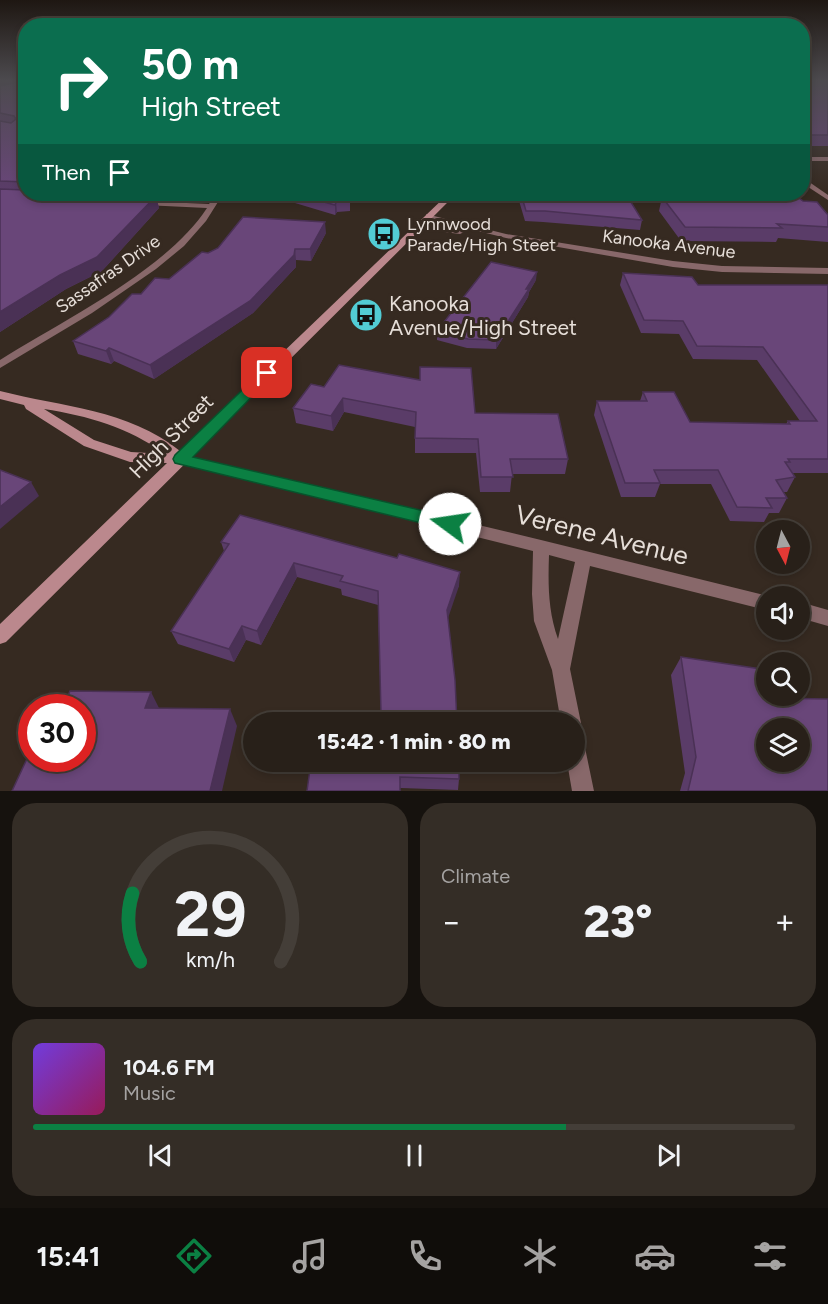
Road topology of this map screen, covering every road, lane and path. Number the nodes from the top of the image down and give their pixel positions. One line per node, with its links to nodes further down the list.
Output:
1 (810, 159): 2 (street)
2 (828, 159)
3 (810, 185): 4 (street)
4 (828, 198)
5 (215, 201): 8 (street, Sassafras Drive)
6 (445, 201): 9 (main road, High Street)
7 (140, 202): 8 (street)
8 (212, 206): 13 (street, Sassafras Drive)
9 (429, 216): 10 (main road, High Street); 11 (street, Kanooka Avenue)
10 (418, 226): 11 (street, Kanooka Avenue); 16 (main road, High Street)
11 (506, 236): 12 (street, Kanooka Avenue)
12 (828, 271)
13 (0, 365)
14 (0, 395): 15 (main road)
15 (27, 404): 16 (main road); 16 (main road)
16 (181, 459): 17 (street, Verene Avenue); 22 (main road, High Street)
17 (541, 546): 18 (street, Verene Avenue); 23 (street)
18 (584, 557): 19 (street, Verene Avenue); 23 (street)
19 (756, 600)
20 (810, 613): 21 (street)
21 (828, 618)
22 (0, 636)
23 (561, 670): 24 (street)
24 (569, 712)
25 (579, 772): 26 (street)
26 (583, 791)

